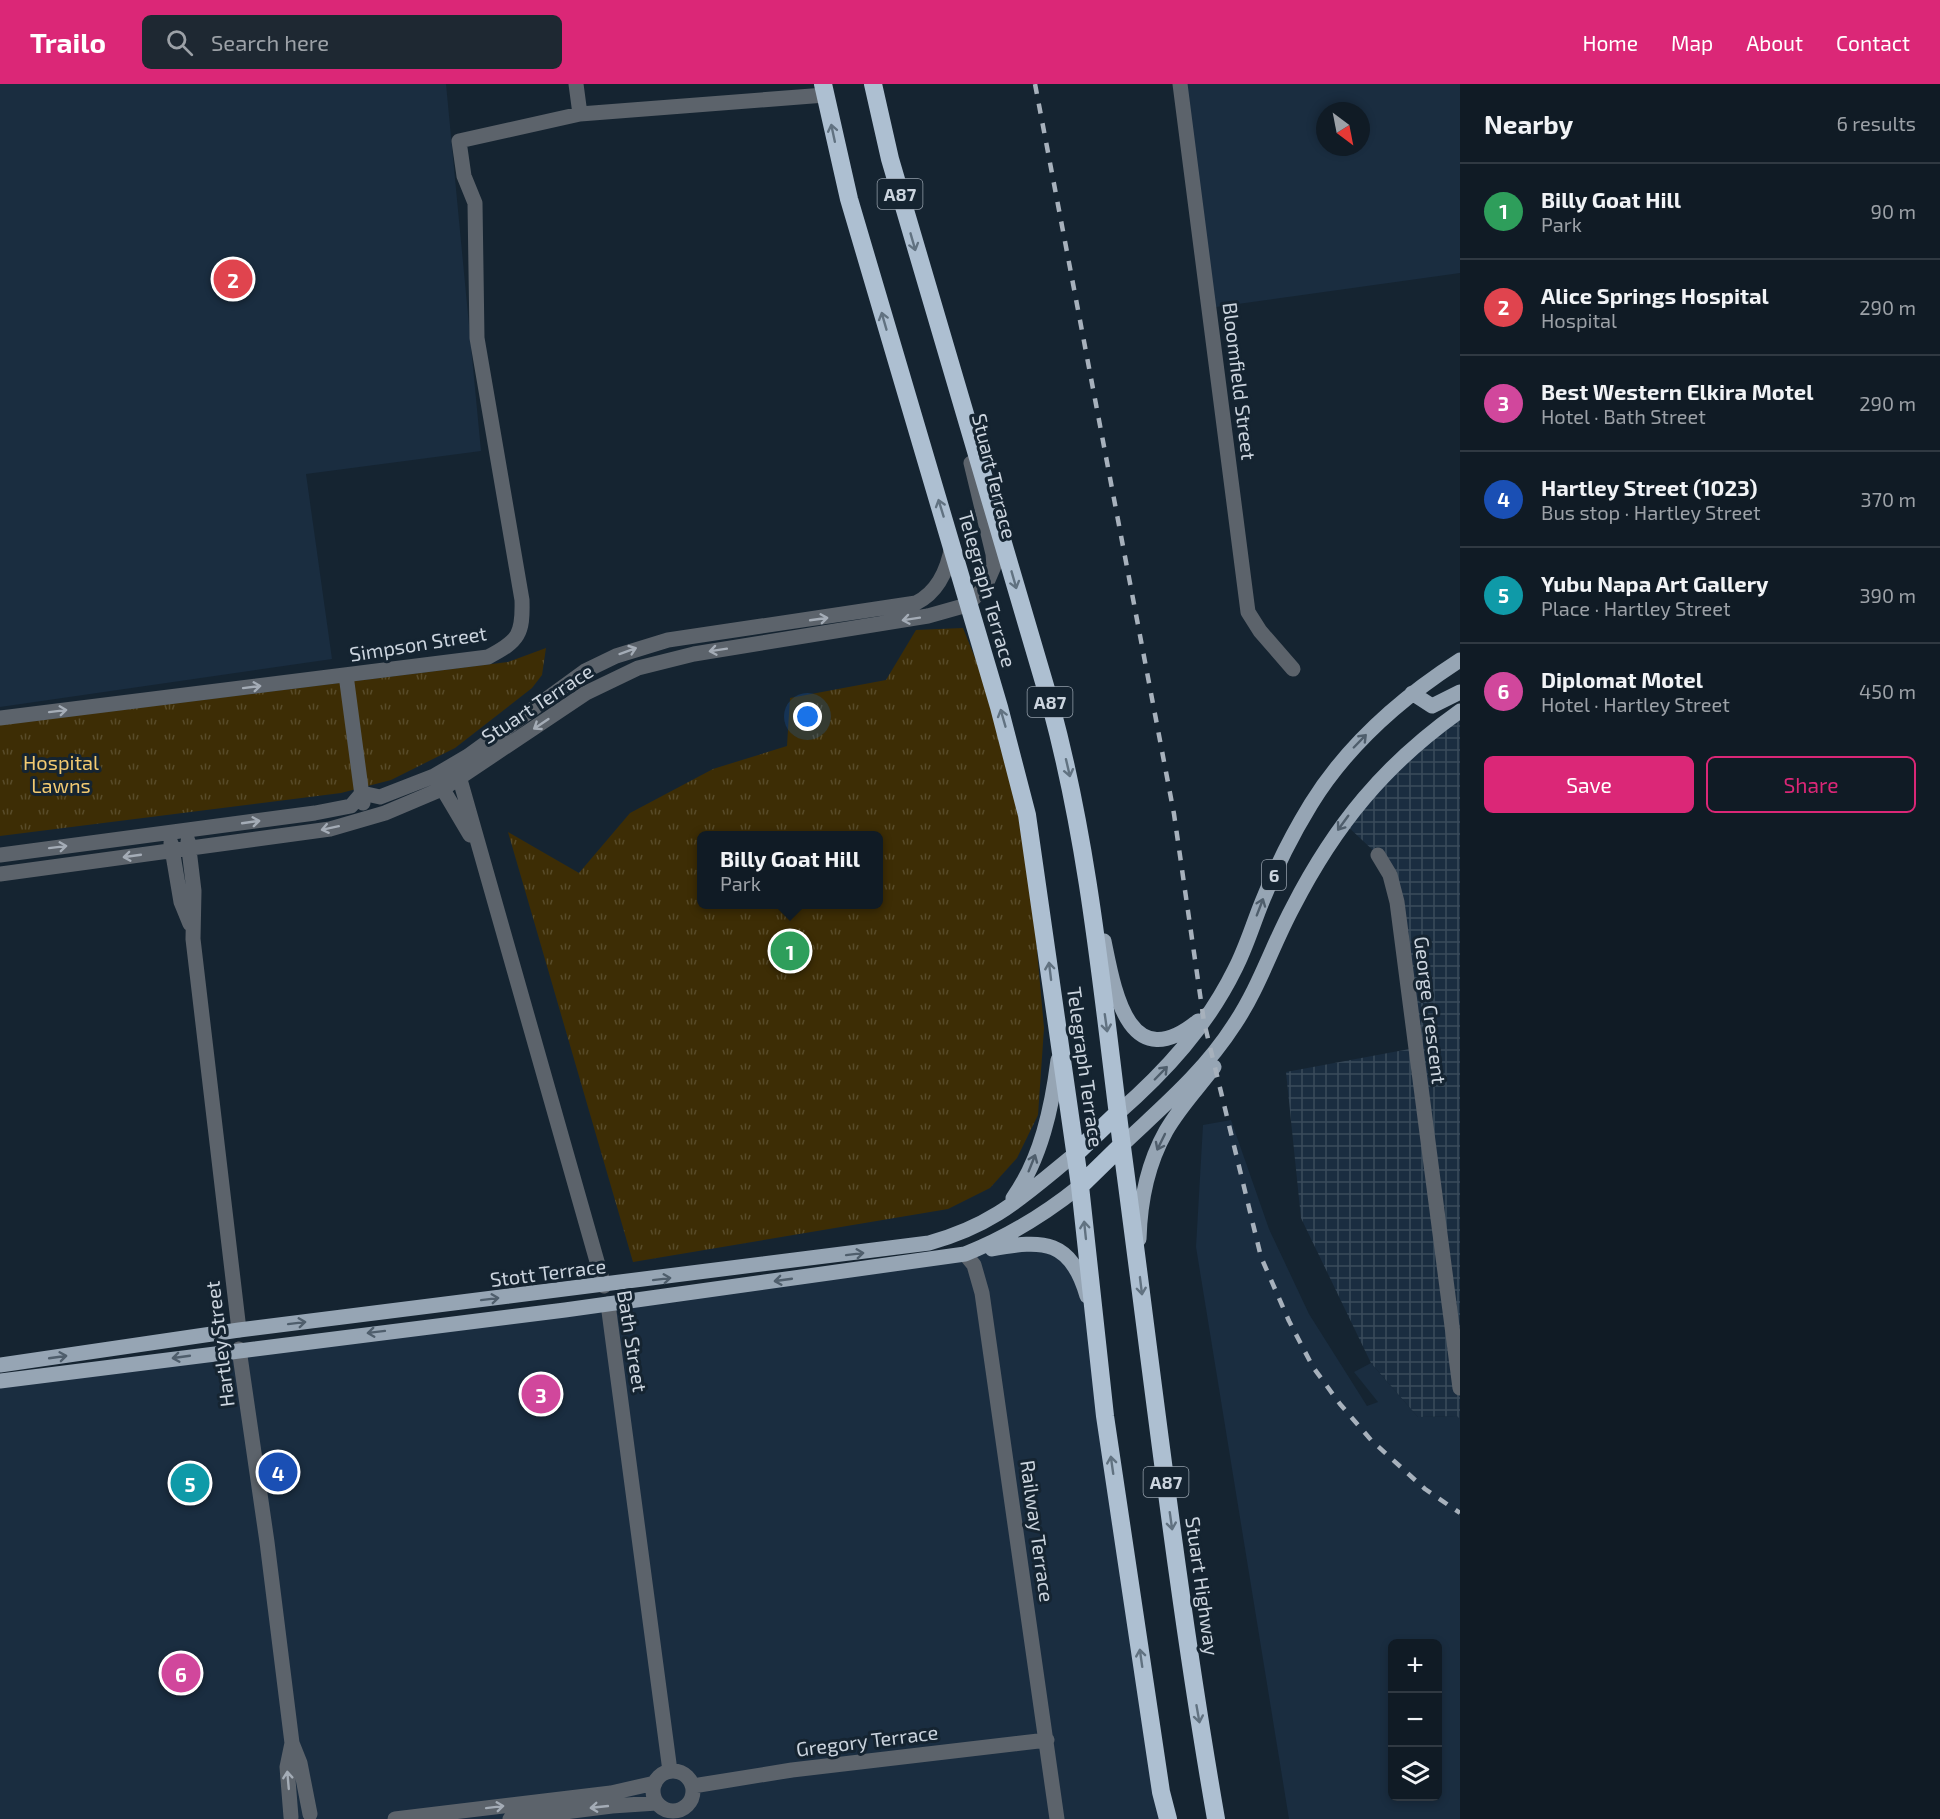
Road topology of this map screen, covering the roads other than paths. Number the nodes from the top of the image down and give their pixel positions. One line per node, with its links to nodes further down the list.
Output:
1 (576, 84): 5 (street)
2 (873, 84): 6 (highway, Telegraph Terrace / A87, one-way to 6)
3 (1180, 84): 10 (street, Bloomfield Street)
4 (824, 90): 5 (street); 7 (highway, Telegraph Terrace / A87, one-way to 4)
5 (580, 114): 11 (street, Simpson Street)
6 (931, 303): 8 (street, Stuart Terrace); 22 (highway, Telegraph Terrace / A87, one-way to 22)
7 (952, 545): 8 (highway, Telegraph Terrace / A87); 16 (street, Stuart Terrace, one-way to 7)
8 (967, 605): 18 (street, Stuart Terrace, one-way to 18); 34 (highway, Telegraph Terrace / A87, one-way to 8)
9 (1460, 660): 13 (main road, 6)
10 (1293, 669)
11 (346, 675): 15 (street, Simpson Street, one-way to 11); 20 (street)
12 (1460, 692): 13 (main road)
13 (1412, 693): 32 (main road, 6, one-way to 13)
14 (1460, 711): 33 (main road, 6, one-way to 33)
15 (0, 718)
16 (456, 764): 17 (street, Stuart Terrace); 18 (street, Bath Street)
17 (434, 776): 19 (street, Bath Street); 20 (street, Stuart Terrace)
18 (459, 780): 19 (street, Stuart Terrace); 29 (street, Bath Street)
19 (444, 788): 21 (street, Stuart Terrace); 29 (street, Bath Street)
20 (362, 793): 21 (street); 23 (street, one-way to 20)
21 (365, 818): 25 (street, Stuart Terrace, one-way to 25)
22 (1078, 824): 32 (main road); 35 (highway, Telegraph Terrace / A87, one-way to 35)
23 (187, 830): 24 (street); 25 (street, Hartley Street)
24 (170, 833): 26 (street, Hartley Street); 27 (street, one-way to 24)
25 (190, 849): 26 (street, Stuart Terrace); 31 (street, Hartley Street)
26 (172, 851): 30 (street, Stuart Terrace, one-way to 30); 31 (street, Hartley Street)
27 (0, 855)
28 (1378, 855): 49 (street, George Crescent)
29 (482, 860): 42 (street, Bath Street)
30 (0, 874)
31 (193, 939): 45 (street, Hartley Street)
32 (1222, 993): 35 (main road, 6, one-way to 32)
33 (1247, 1005): 36 (main road, 6); 41 (main road, one-way to 41)
34 (1059, 1050): 37 (highway, Telegraph Terrace / A87); 39 (main road, one-way to 34)
35 (1118, 1113): 36 (highway, Telegraph Terrace / A87); 37 (highway, 6)
36 (1122, 1145): 38 (highway, 6); 41 (highway, Stuart Highway / A87)
37 (1075, 1154): 38 (highway, Telegraph Terrace / A87); 39 (main road, Stott Terrace)
38 (1080, 1186): 40 (main road, Stott Terrace); 44 (highway, A87, one-way to 38)
39 (1002, 1213): 42 (main road, Stott Terrace, one-way to 39)
40 (965, 1254): 43 (main road, Stott Terrace, one-way to 43); 44 (main road); 50 (street, Railway Terrace)
41 (1138, 1257): 63 (highway, Stuart Highway / A87, one-way to 63)
42 (604, 1286): 43 (main road, Bath Street); 45 (main road, Stott Terrace, one-way to 42)
43 (608, 1304): 46 (main road, Stott Terrace, one-way to 46); 52 (street, Bath Street)
44 (1096, 1327): 62 (highway, A87, one-way to 44)
45 (239, 1330): 46 (main road, Hartley Street); 47 (main road, Stott Terrace, one-way to 45)
46 (239, 1349): 48 (main road, Stott Terrace, one-way to 48); 51 (street, Hartley Street)
47 (0, 1365)
48 (0, 1381)
49 (1460, 1388)
50 (1047, 1740): 54 (street, Gregory Terrace); 61 (street, Railway Terrace)
51 (292, 1743): 57 (street, Hartley Street); 58 (street, Hartley Street, one-way to 51)
52 (670, 1771): 53 (street); 54 (street)
53 (655, 1783): 55 (street); 59 (street, one-way to 53)
54 (693, 1786): 56 (street)
55 (657, 1803): 56 (street); 60 (street, one-way to 60)
56 (675, 1815)
57 (315, 1816): 58 (street)
58 (290, 1818)
59 (395, 1819)
60 (510, 1819)
61 (1058, 1819)
62 (1168, 1819)
63 (1216, 1819)

